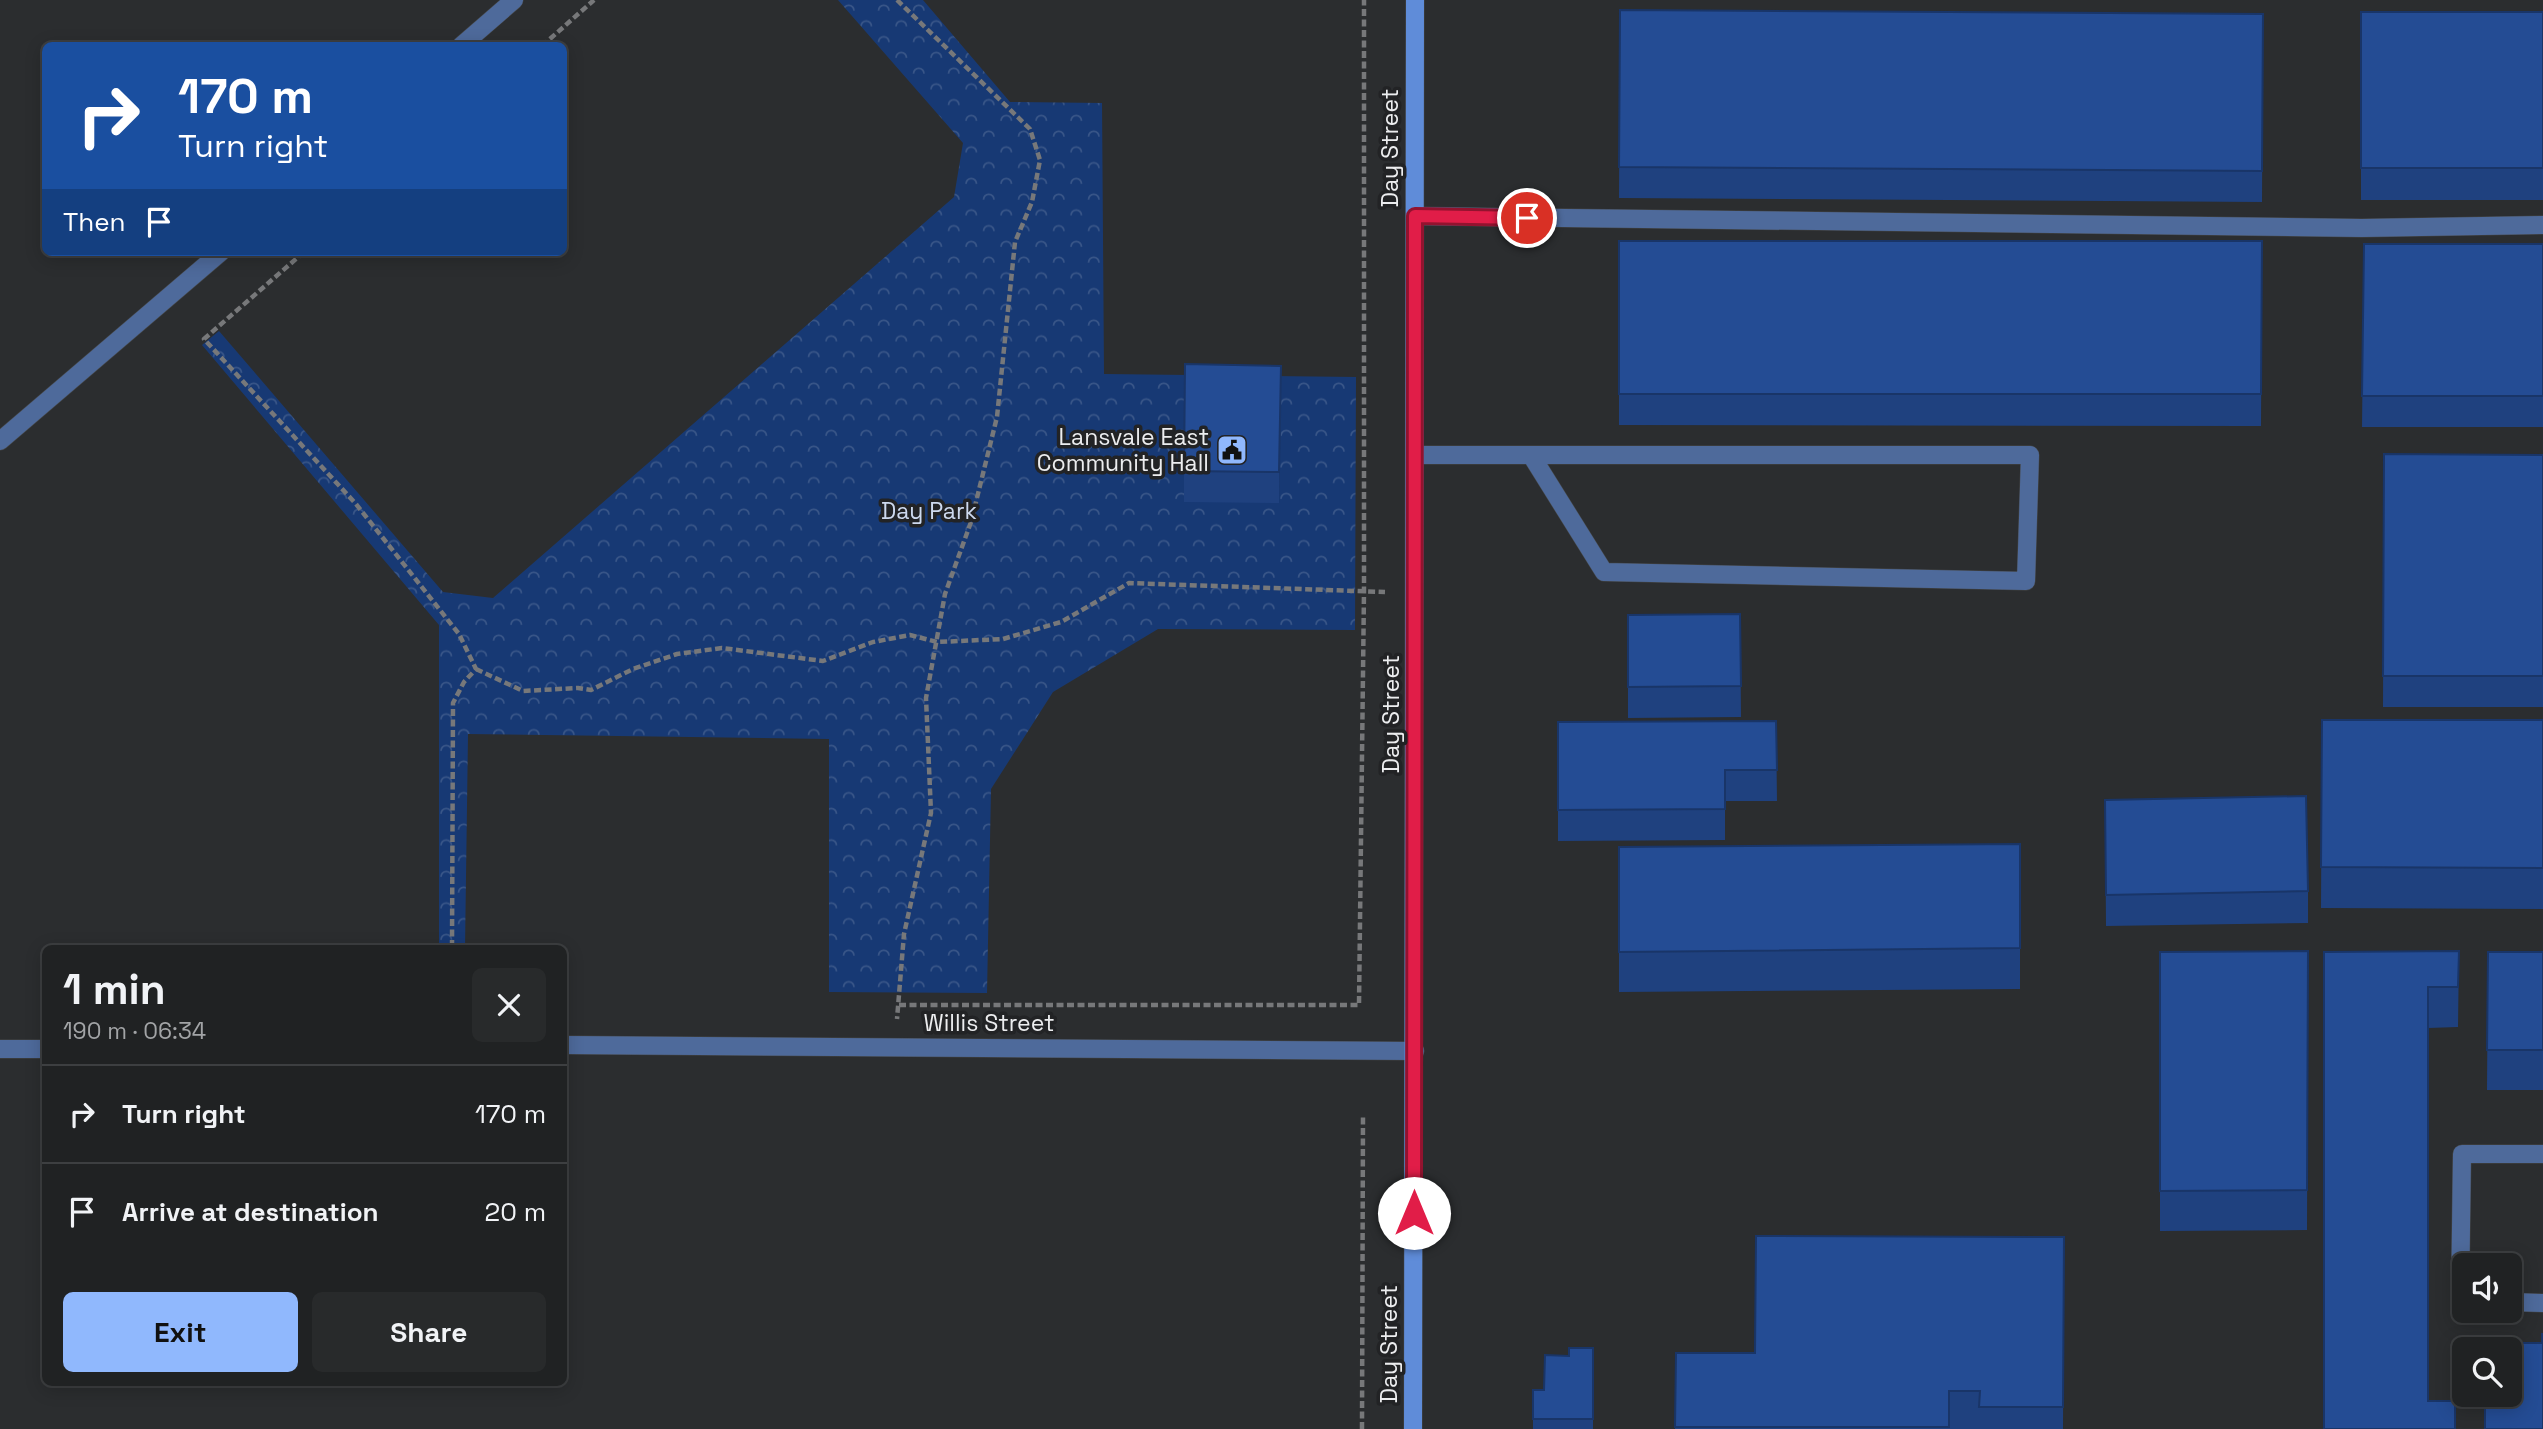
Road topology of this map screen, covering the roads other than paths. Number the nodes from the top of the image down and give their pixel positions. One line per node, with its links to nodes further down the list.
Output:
1 (514, 0): 3 (street)
2 (1415, 0): 4 (street, Day Street)
3 (466, 42)
4 (1415, 216): 5 (street); 8 (street, Day Street)
5 (2543, 225)
6 (216, 256): 7 (street)
7 (0, 441)
8 (1415, 456): 9 (street); 13 (street, Day Street)
9 (1531, 456): 9 (street)
10 (567, 1045): 13 (street, Willis Street)
11 (0, 1049): 12 (street)
12 (42, 1049)
13 (1415, 1051): 18 (street, Day Street)
14 (2543, 1154): 15 (street)
15 (2461, 1253)
16 (2522, 1303): 17 (street)
17 (2543, 1303)
18 (1413, 1429)

